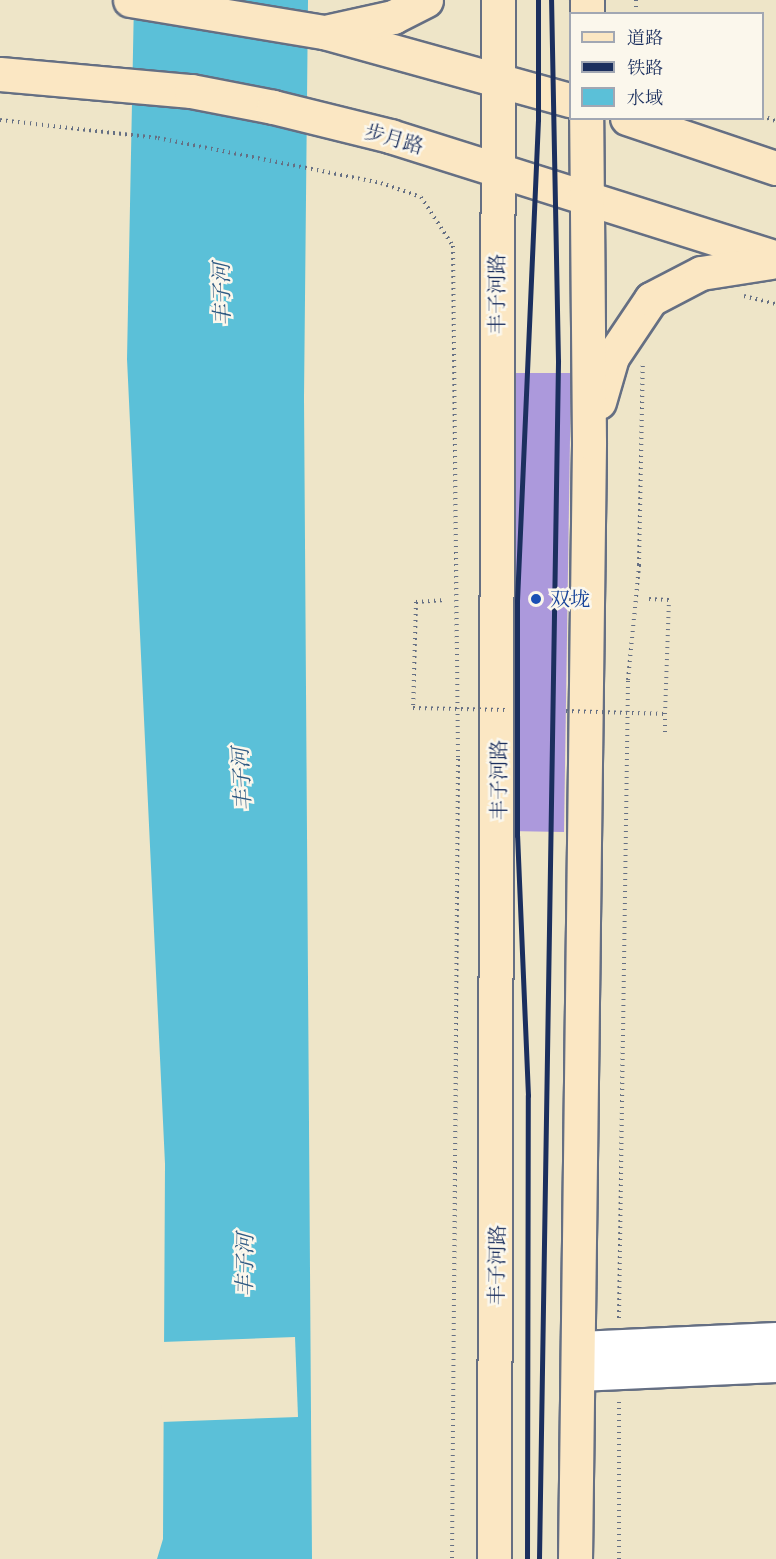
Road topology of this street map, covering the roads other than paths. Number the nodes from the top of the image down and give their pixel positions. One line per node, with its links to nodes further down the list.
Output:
1 (130, 0): 4 (main road)
2 (426, 0): 4 (main road)
3 (498, 0): 6 (main road, 丰子河路)
4 (324, 32): 6 (main road)
5 (0, 74): 11 (main road, 步月路)
6 (497, 80): 7 (main road); 11 (main road, 丰子河路)
7 (569, 100)
8 (586, 120): 12 (main road)
9 (633, 120): 10 (main road)
10 (776, 168)
11 (498, 170): 12 (main road, 步月路); 19 (main road, 丰子河路)
12 (586, 199): 13 (main road, 步月路); 14 (main road)
13 (776, 260): 14 (main road)
14 (589, 442): 17 (main road)
15 (776, 1339): 16 (street)
16 (619, 1359): 17 (street); 18 (street)
17 (578, 1361): 20 (main road)
18 (776, 1365)
19 (494, 1559)
20 (576, 1559)

